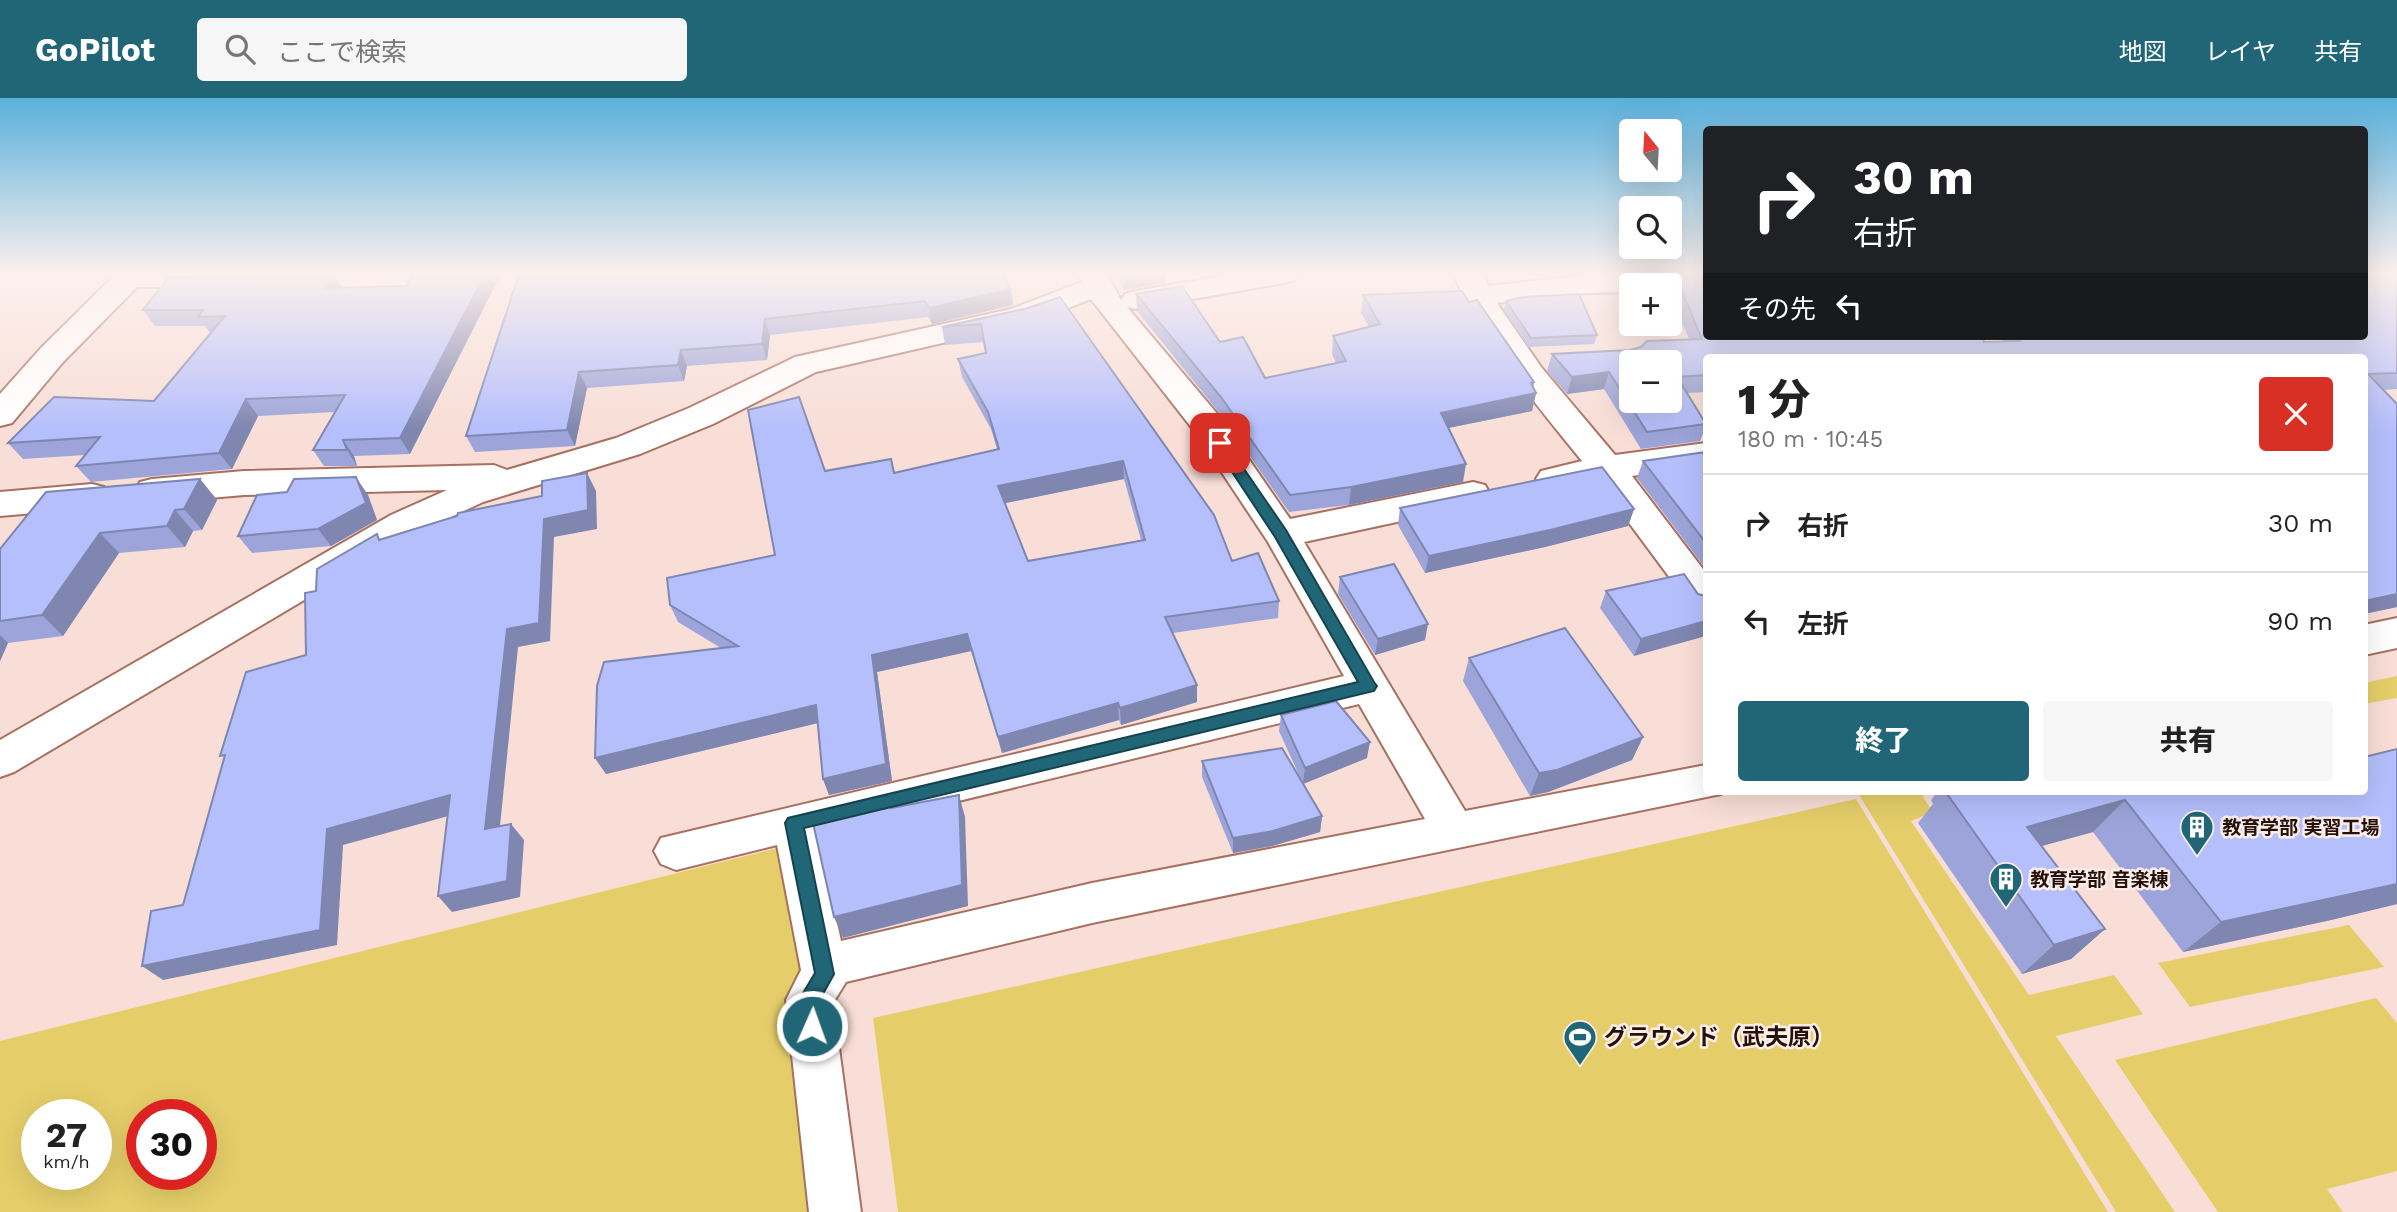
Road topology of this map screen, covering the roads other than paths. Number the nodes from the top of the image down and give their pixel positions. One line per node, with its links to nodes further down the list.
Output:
1 (81, 326): 7 (street)
2 (975, 326): 10 (street)
3 (1130, 326): 12 (street)
4 (1498, 326): 6 (street)
5 (1559, 358): 6 (street)
6 (1520, 360): 9 (street)
7 (0, 415)
8 (1703, 454): 9 (street)
9 (1606, 468): 12 (street); 13 (street)
10 (530, 476): 11 (street); 15 (street)
11 (0, 504)
12 (1281, 534): 14 (street)
13 (1703, 595)
14 (1368, 686): 17 (street); 18 (street)
15 (0, 760)
16 (1703, 783): 18 (street)
17 (794, 823): 19 (street); 20 (street)
18 (1454, 831): 20 (street)
19 (676, 851)
20 (825, 974): 21 (street)
21 (835, 1212)

